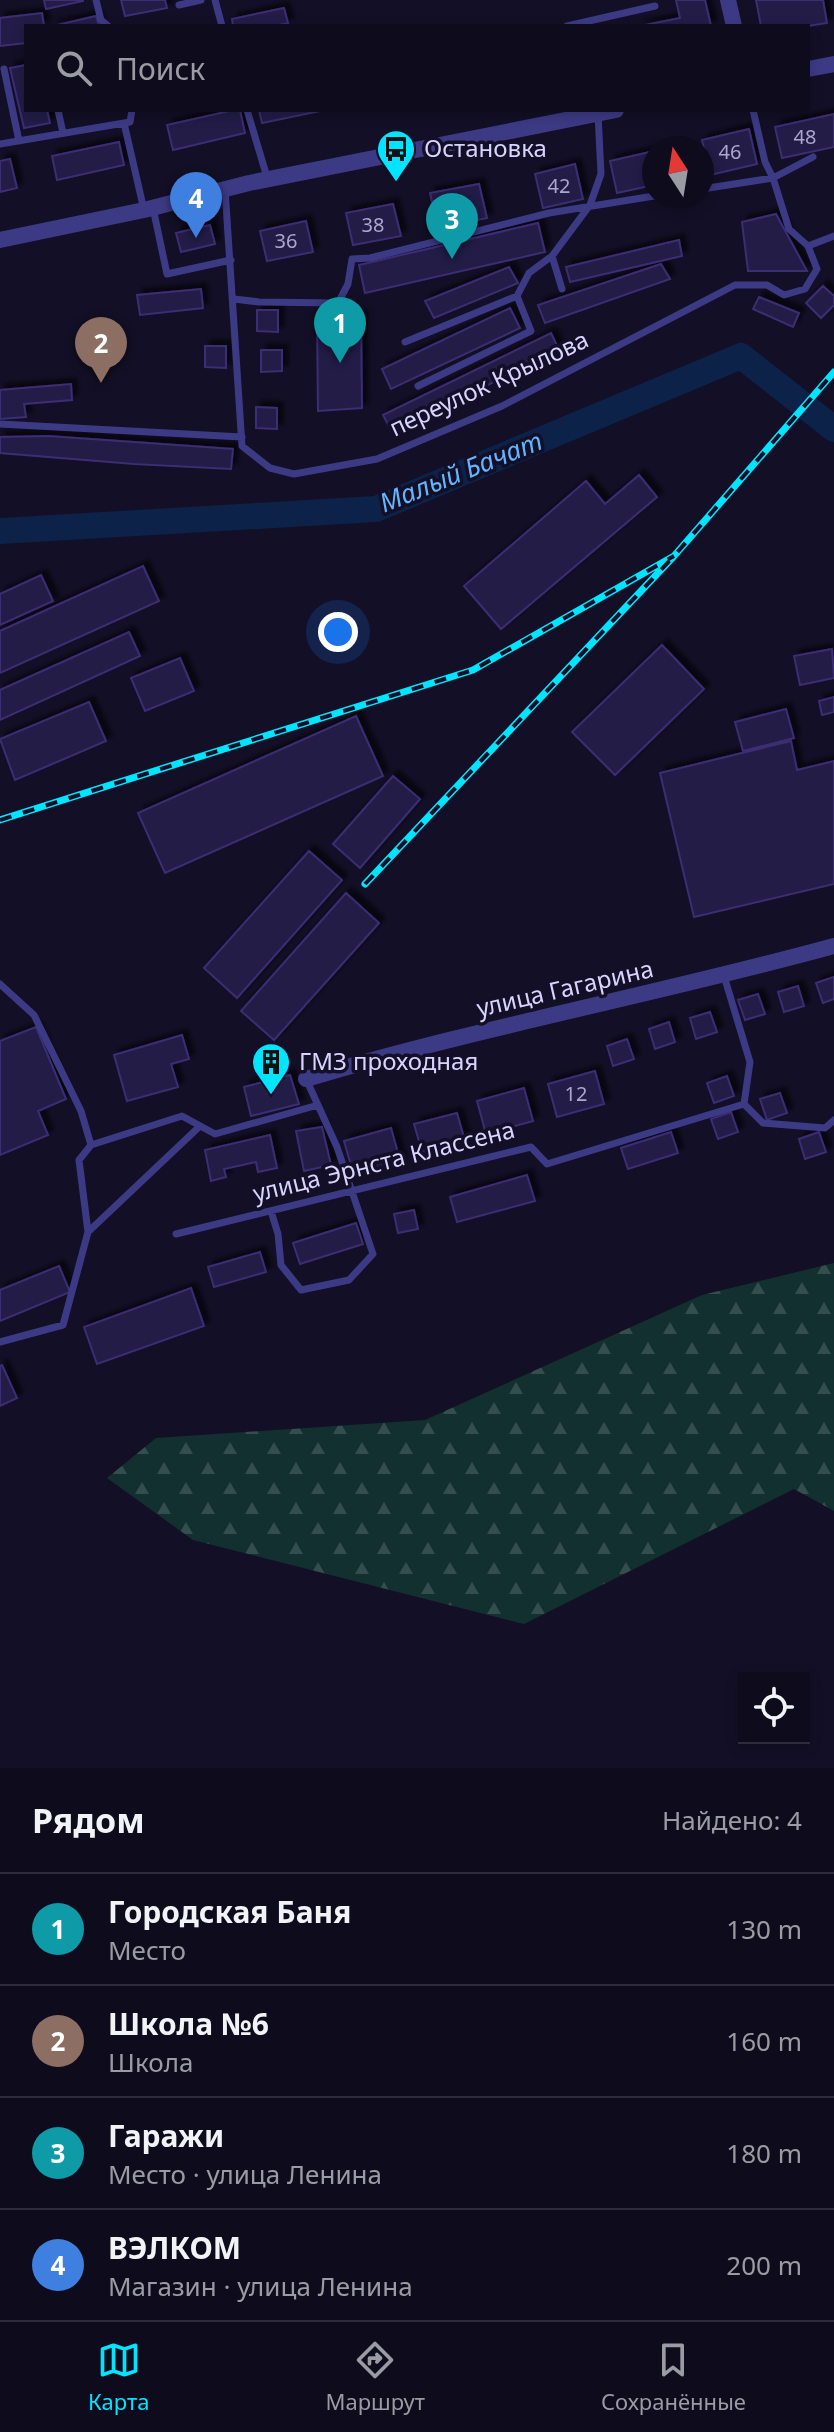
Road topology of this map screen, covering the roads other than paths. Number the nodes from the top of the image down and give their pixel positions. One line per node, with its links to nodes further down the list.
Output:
1 (96, 0): 8 (lane)
2 (201, 0): 5 (lane)
3 (215, 0): 9 (lane)
4 (728, 0): 12 (street)
5 (179, 5)
6 (655, 6): 7 (lane)
7 (623, 14): 10 (lane); 11 (lane)
8 (106, 24)
9 (221, 24)
10 (576, 24)
11 (626, 24)
12 (734, 24)
13 (834, 64): 15 (street)
14 (4, 69): 25 (lane)
15 (810, 69)
16 (58, 112): 24 (lane)
17 (132, 112): 23 (lane)
18 (248, 112): 29 (lane)
19 (607, 112): 21 (street)
20 (753, 112): 28 (lane)
21 (598, 114): 22 (street); 33 (lane)
22 (562, 116): 29 (street)
23 (124, 123): 24 (lane); 34 (lane)
24 (63, 133): 25 (lane)
25 (19, 141): 26 (lane)
26 (0, 144)
27 (813, 157): 28 (lane)
28 (773, 178): 30 (lane); 37 (lane)
29 (267, 180): 31 (street)
30 (714, 187)
31 (225, 189): 34 (street); 39 (lane)
32 (642, 198): 33 (lane)
33 (590, 205): 38 (lane); 42 (lane)
34 (148, 209): 36 (street); 39 (lane)
35 (834, 236): 37 (lane)
36 (0, 240)
37 (808, 246): 46 (lane, переулок Крылова)
38 (552, 256): 40 (lane); 41 (lane)
39 (231, 260): 42 (lane)
40 (562, 289)
41 (517, 296): 43 (lane); 44 (lane)
42 (234, 299): 46 (lane)
43 (405, 342)
44 (418, 386)
45 (0, 424): 46 (lane)
46 (242, 437)
47 (834, 946): 48 (street, улица Гагарина)
48 (724, 976): 50 (street, улица Гагарина); 51 (lane)
49 (0, 984): 55 (lane)
50 (306, 1079): 52 (lane)
51 (744, 1104): 53 (lane); 56 (lane, улица Эрнста Классена)
52 (318, 1105): 54 (lane); 56 (lane)
53 (834, 1120)
54 (200, 1126): 55 (lane); 58 (lane)
55 (91, 1145): 58 (lane)
56 (350, 1191): 57 (lane, улица Эрнста Классена); 57 (lane)
57 (271, 1211): 59 (lane, улица Эрнста Классена)
58 (88, 1232): 60 (lane)
59 (176, 1234)
60 (0, 1342)

